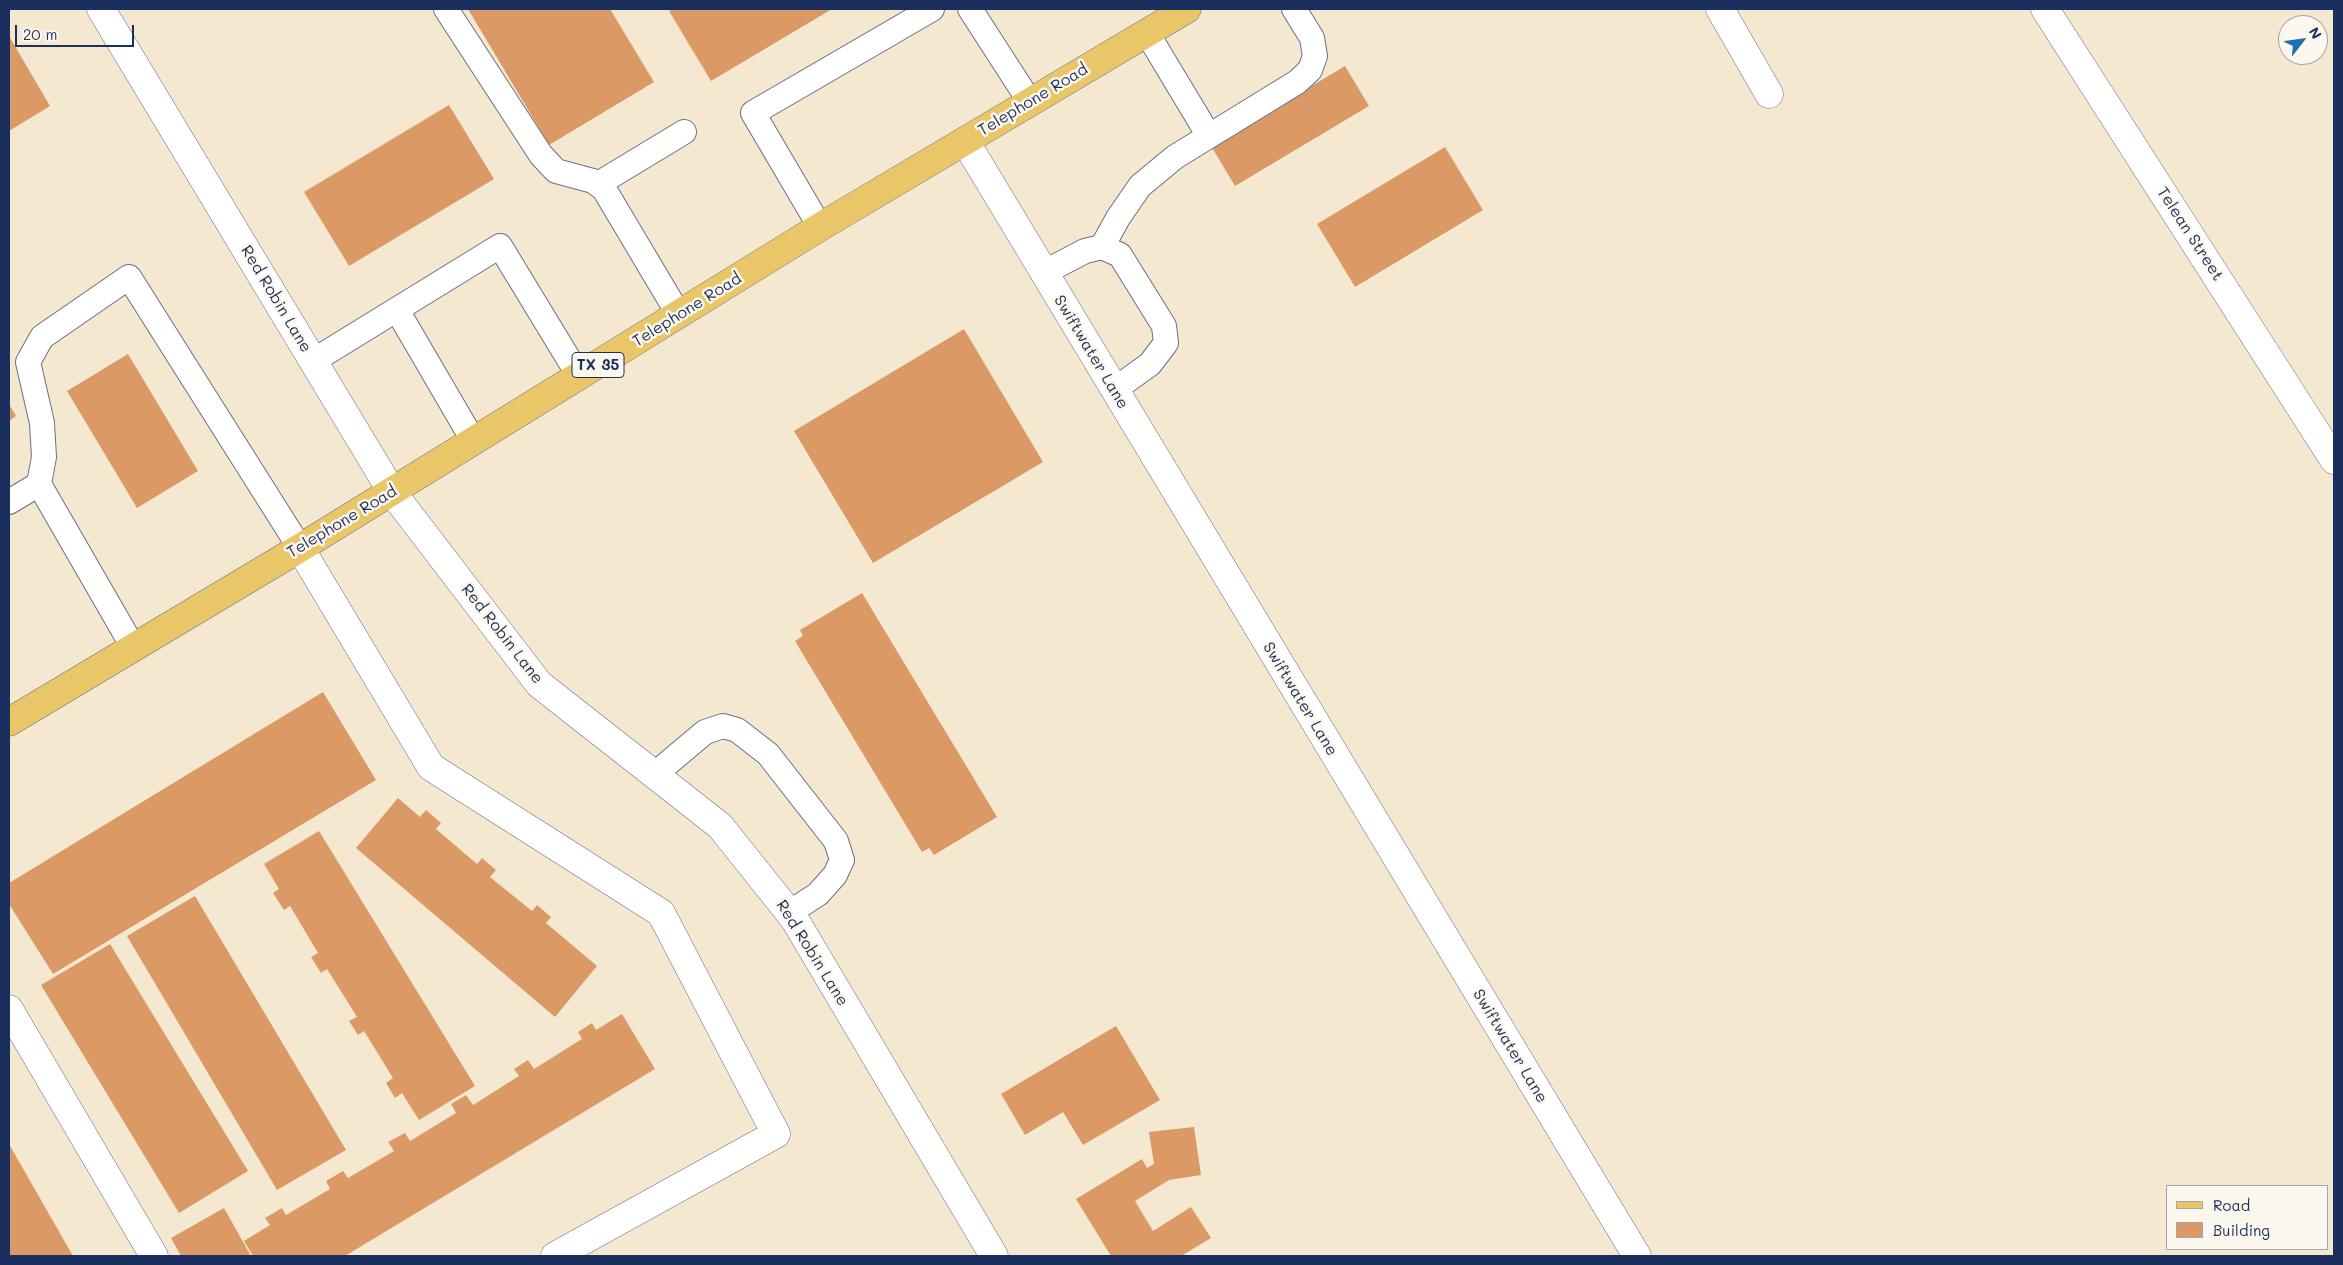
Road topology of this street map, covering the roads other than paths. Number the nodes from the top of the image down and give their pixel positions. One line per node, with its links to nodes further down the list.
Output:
1 (101, 9): 20 (street, Red Robin Lane)
2 (446, 9): 14 (lane)
3 (932, 9): 15 (lane)
4 (970, 9): 10 (lane)
5 (1294, 9): 12 (lane)
6 (1720, 9): 9 (street)
7 (2046, 9): 24 (street, Telean Street)
8 (1164, 18): 10 (main road, Telephone Road / TX 35); 12 (lane)
9 (1769, 94)
10 (1030, 102): 13 (main road, Telephone Road / TX 35)
11 (684, 132): 14 (lane)
12 (1209, 136): 16 (lane)
13 (965, 141): 15 (main road, Telephone Road / TX 35); 17 (street, Swiftwater Lane)
14 (598, 184): 19 (lane)
15 (820, 228): 19 (main road, Telephone Road / TX 35)
16 (1102, 247): 17 (lane); 22 (lane)
17 (1043, 273): 22 (street, Swiftwater Lane)
18 (397, 310): 20 (lane); 21 (lane); 23 (lane)
19 (680, 315): 21 (main road, Telephone Road / TX 35)
20 (313, 361): 26 (street, Red Robin Lane)
21 (579, 376): 23 (main road, Telephone Road / TX 35)
22 (1114, 390): 37 (street, Swiftwater Lane)
23 (474, 442): 26 (main road, Telephone Road / TX 35)
24 (2334, 460)
25 (39, 484): 27 (lane); 28 (lane); 29 (lane)
26 (392, 492): 28 (main road, Telephone Road / TX 35); 31 (street, Red Robin Lane)
27 (9, 502)
28 (300, 548): 29 (main road, Telephone Road / TX 35); 35 (street)
29 (132, 647): 30 (main road, Telephone Road / TX 35)
30 (9, 722)
31 (655, 774): 32 (street, Red Robin Lane); 32 (lane)
32 (789, 913): 36 (street, Red Robin Lane)
33 (9, 1009): 34 (street)
34 (154, 1256)
35 (555, 1256)
36 (994, 1256)
37 (1637, 1256)

